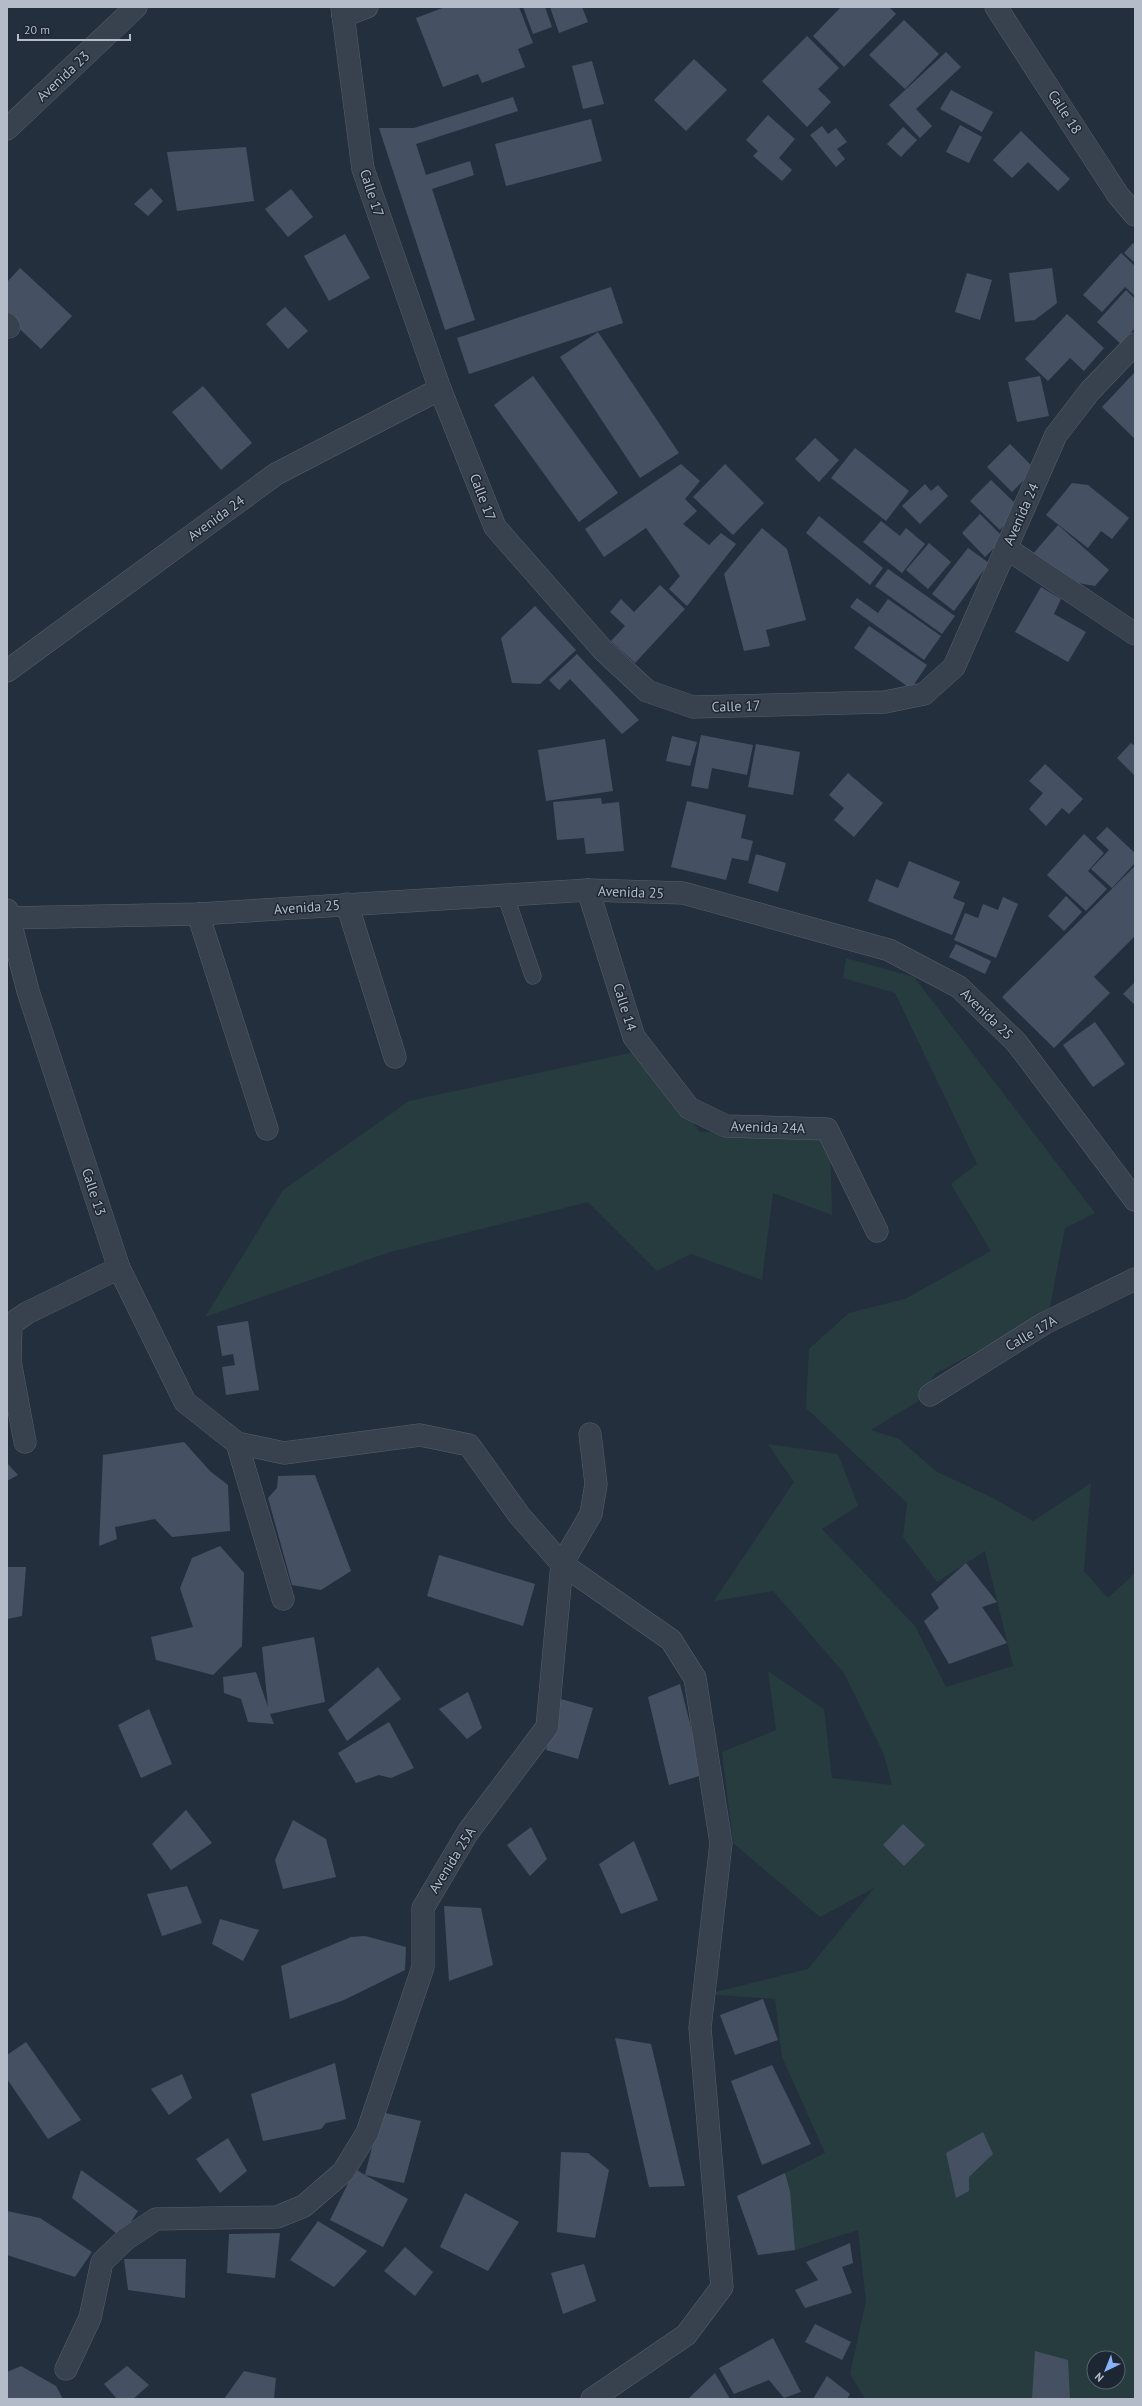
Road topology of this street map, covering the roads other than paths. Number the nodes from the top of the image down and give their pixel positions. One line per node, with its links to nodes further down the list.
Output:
1 (136, 7): 5 (street, Avenida 23)
2 (367, 7): 4 (street)
3 (996, 7): 6 (street, Calle 18)
4 (342, 11): 8 (street, Calle 17)
5 (7, 129)
6 (1135, 215)
7 (1135, 344): 9 (street, Avenida 24)
8 (440, 389): 11 (street, Avenida 24); 12 (street, Calle 17)
9 (1006, 548): 10 (street); 12 (street, Avenida 24)
10 (1135, 634)
11 (7, 671)
12 (924, 694)
13 (588, 890): 14 (street, Avenida 25); 20 (street, Calle 14); 22 (street, Avenida 25)
14 (505, 894): 15 (street, Avenida 25); 18 (lane)
15 (347, 904): 16 (street, Avenida 25); 19 (street)
16 (198, 914): 17 (street, Avenida 25); 21 (street)
17 (8, 915): 24 (street, Calle 13)
18 (533, 976)
19 (395, 1057)
20 (690, 1108): 23 (street, Avenida 24A)
21 (267, 1129)
22 (1135, 1200)
23 (876, 1231)
24 (119, 1268): 28 (street); 29 (street, Calle 13)
25 (1135, 1279): 26 (street, Calle 17A)
26 (930, 1395)
27 (590, 1434): 30 (street, Avenida 25A)
28 (25, 1442)
29 (237, 1443): 30 (street); 31 (street)
30 (562, 1564): 32 (street, Avenida 25A); 33 (street)
31 (283, 1599)
32 (66, 2369)
33 (592, 2399)

